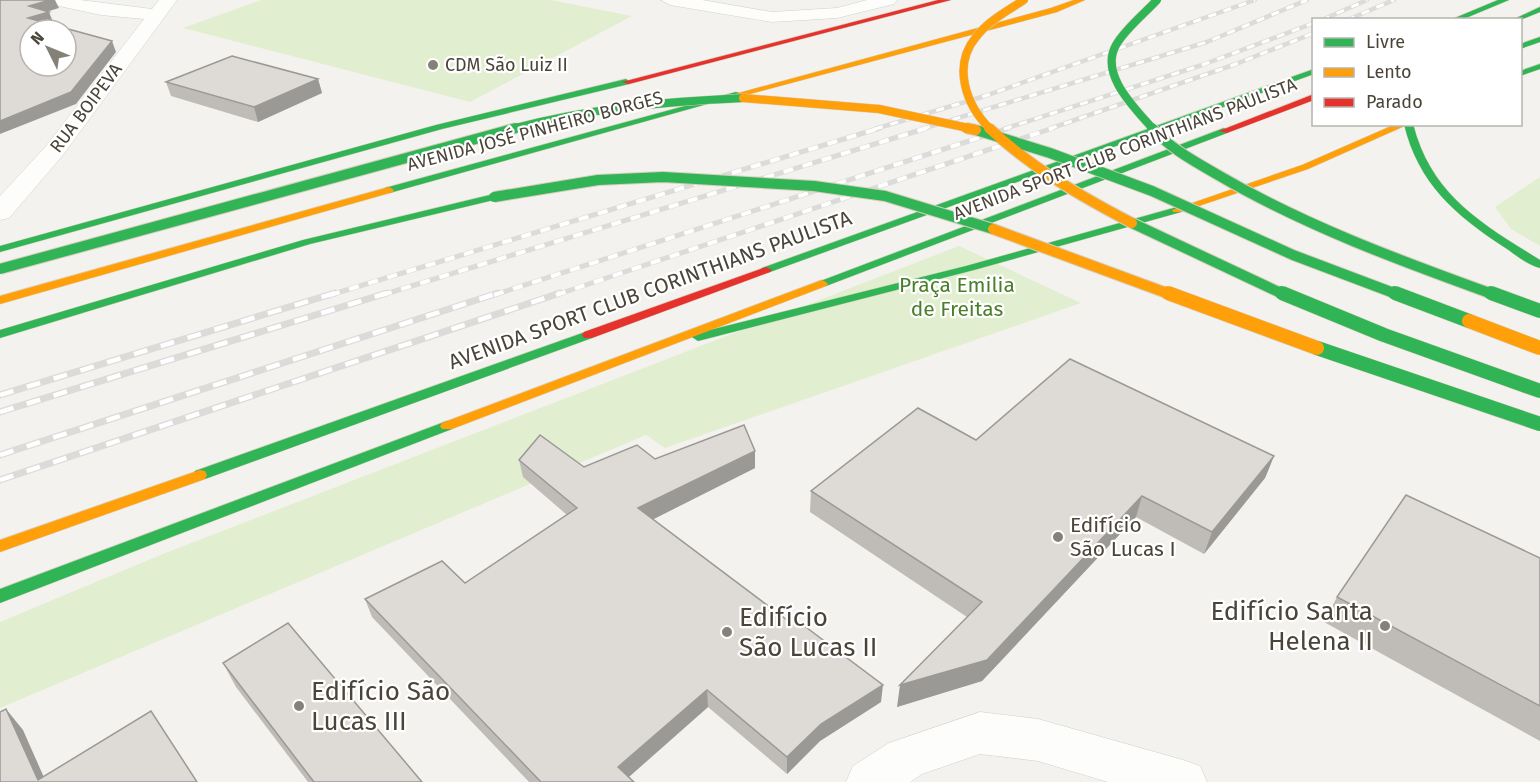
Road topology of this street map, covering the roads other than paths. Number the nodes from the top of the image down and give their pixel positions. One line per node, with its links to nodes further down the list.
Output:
1 (56, 0): 9 (street)
2 (670, 0): 3 (street)
3 (888, 0)
4 (946, 0): 22 (main road, AVENIDA JOSÉ PINHEIRO BORGES)
5 (1024, 0): 30 (main road, bridge)
6 (1082, 0): 25 (main road, AVENIDA JOSÉ PINHEIRO BORGES)
7 (1157, 0): 26 (main road, bridge)
8 (1505, 0): 11 (main road)
9 (162, 7): 21 (street, RUA BOIPEVA)
10 (1540, 9): 12 (main road)
11 (1458, 18)
12 (1520, 18)
13 (1540, 39): 14 (main road)
14 (1522, 47)
15 (1540, 66): 17 (main road)
16 (1312, 72): 32 (main road, AVENIDA SPORT CLUB CORINTHIANS PAULISTA)
17 (1522, 74)
18 (1312, 98): 29 (main road, AVENIDA SPORT CLUB CORINTHIANS PAULISTA)
19 (1403, 126): 29 (main road, AVENIDA SPORT CLUB CORINTHIANS PAULISTA)
20 (1407, 126): 23 (main road)
21 (0, 212)
22 (0, 249)
23 (1540, 265)
24 (0, 269): 28 (main road, bridge)
25 (0, 300)
26 (1540, 311)
27 (0, 334): 31 (main road, bridge)
28 (1540, 348)
29 (647, 351): 33 (main road, AVENIDA SPORT CLUB CORINTHIANS PAULISTA)
30 (1540, 391)
31 (1540, 424)
32 (0, 546)
33 (0, 596)
34 (870, 782): 35 (street)
35 (1183, 782)

